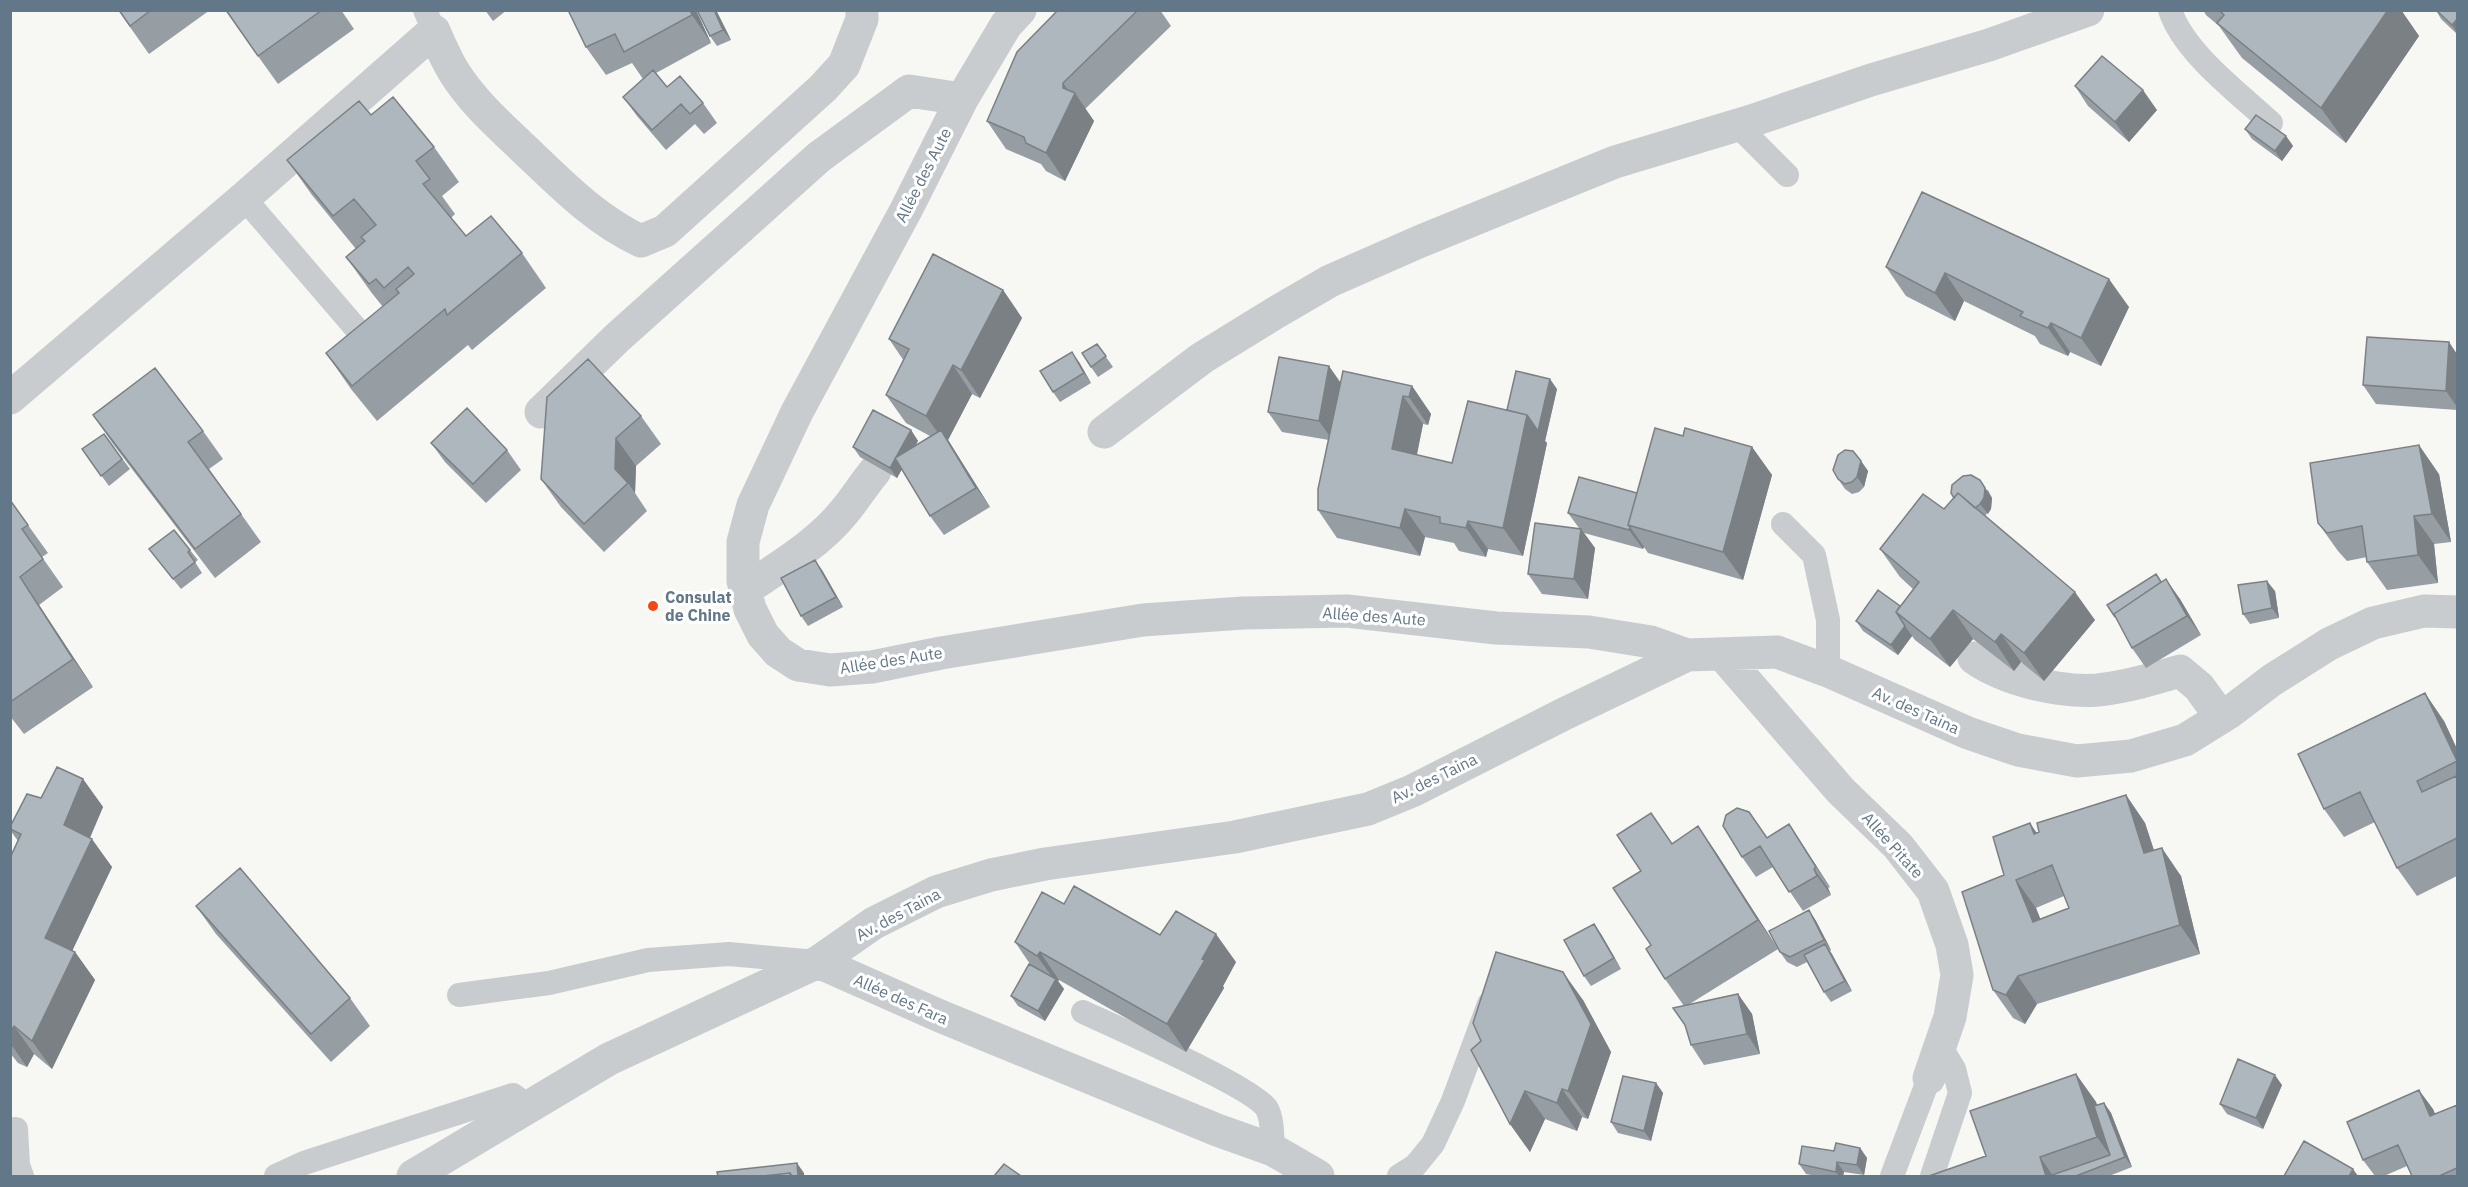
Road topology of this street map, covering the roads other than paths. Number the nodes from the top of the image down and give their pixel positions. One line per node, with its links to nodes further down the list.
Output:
1 (862, 10): 5 (street)
2 (1020, 10): 6 (street, Allée des Aute)
3 (2088, 10): 8 (street)
4 (2170, 10): 7 (lane)
5 (429, 21): 10 (street)
6 (962, 99): 13 (street); 17 (street, Allée des Aute)
7 (2271, 123)
8 (1737, 125): 9 (lane); 14 (street)
9 (1787, 176)
10 (244, 198): 11 (lane); 12 (street)
11 (360, 333)
12 (10, 398)
13 (541, 412)
14 (1104, 432)
15 (875, 471): 17 (street)
16 (1783, 524): 22 (lane)
17 (745, 590): 20 (street, Allée des Aute)
18 (2457, 612): 23 (street, Av. des Taina)
19 (1722, 654): 20 (street, Av. des Taina); 22 (street, Av. des Taina); 28 (street, Allée Pitate)
20 (1687, 655): 24 (street, Av. des Taina)
21 (1974, 658): 23 (street)
22 (1828, 671): 23 (street, Av. des Taina)
23 (2221, 717)
24 (818, 962): 26 (lane, Allée des Fara); 30 (street, Av. des Taina); 32 (street, Allée des Fara)
25 (1500, 983): 37 (lane)
26 (459, 995)
27 (1083, 1012): 32 (lane)
28 (1940, 1046): 29 (street, Allée Pitate); 39 (lane)
29 (1929, 1078): 38 (lane)
30 (528, 1106): 34 (lane); 35 (street, Av. des Taina)
31 (16, 1129): 33 (lane)
32 (1273, 1150): 36 (street, Allée des Fara)
33 (22, 1176)
34 (276, 1176)
35 (413, 1176)
36 (1318, 1176)
37 (1399, 1176)
38 (1892, 1176)
39 (1932, 1176)

